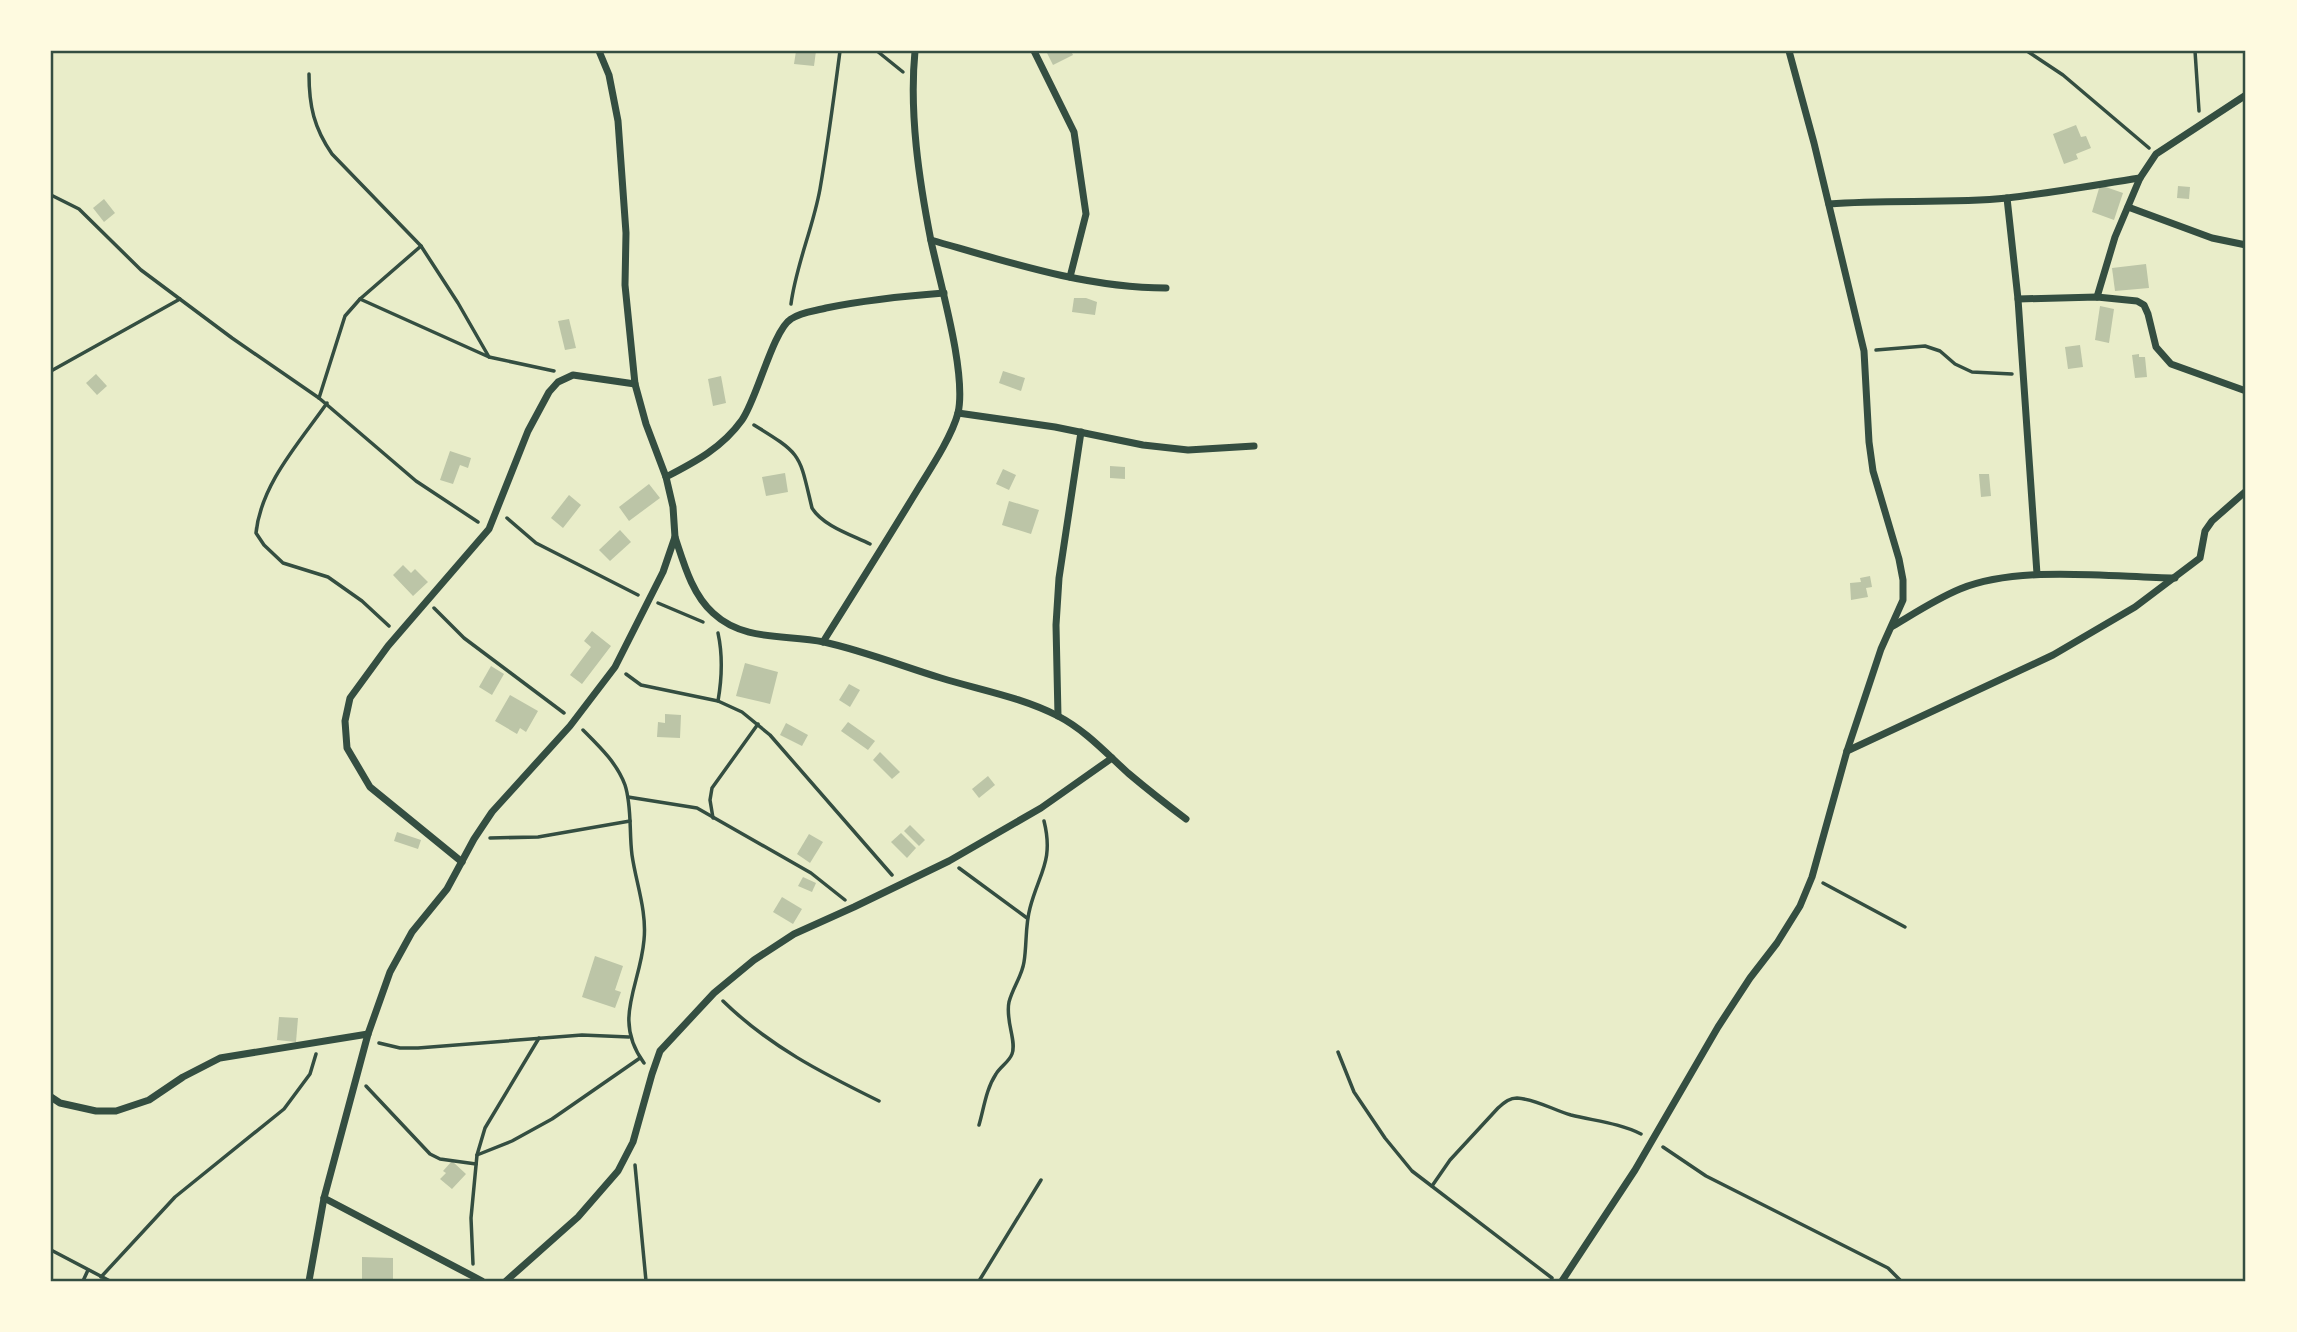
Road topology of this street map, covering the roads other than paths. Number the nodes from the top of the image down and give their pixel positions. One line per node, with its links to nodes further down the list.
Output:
1 (599, 51): 17 (street)
2 (915, 51): 10 (street)
3 (1034, 51): 12 (street)
4 (1789, 51): 8 (street)
5 (2246, 95): 6 (street)
6 (2140, 178): 7 (street); 9 (street)
7 (2007, 198): 8 (street); 16 (street)
8 (1829, 204): 27 (street)
9 (2128, 207): 11 (street); 15 (street)
10 (931, 240): 12 (street); 14 (street)
11 (2246, 245)
12 (1070, 277): 13 (street)
13 (1166, 288)
14 (944, 293): 19 (street); 22 (street)
15 (2097, 297): 16 (street); 18 (street)
16 (2018, 299): 25 (street)
17 (635, 384): 22 (street); 33 (street)
18 (2246, 391)
19 (958, 413): 20 (street); 28 (street)
20 (1081, 432): 21 (street); 29 (street)
21 (1254, 446)
22 (666, 477): 24 (street)
23 (2246, 491): 26 (street)
24 (675, 537): 28 (street); 33 (street)
25 (2037, 575): 26 (street); 27 (street)
26 (2175, 578): 30 (street)
27 (1892, 626): 30 (street)
28 (823, 642): 29 (street)
29 (1058, 716): 31 (street)
30 (1847, 751): 40 (street)
31 (1112, 758): 32 (street); 39 (street)
32 (1186, 819)
33 (462, 862): 34 (street)
34 (368, 1037): 35 (street); 36 (street)
35 (51, 1097)
36 (324, 1198): 37 (street); 38 (street)
37 (478, 1279)
38 (309, 1281)
39 (506, 1281)
40 (1562, 1281)

